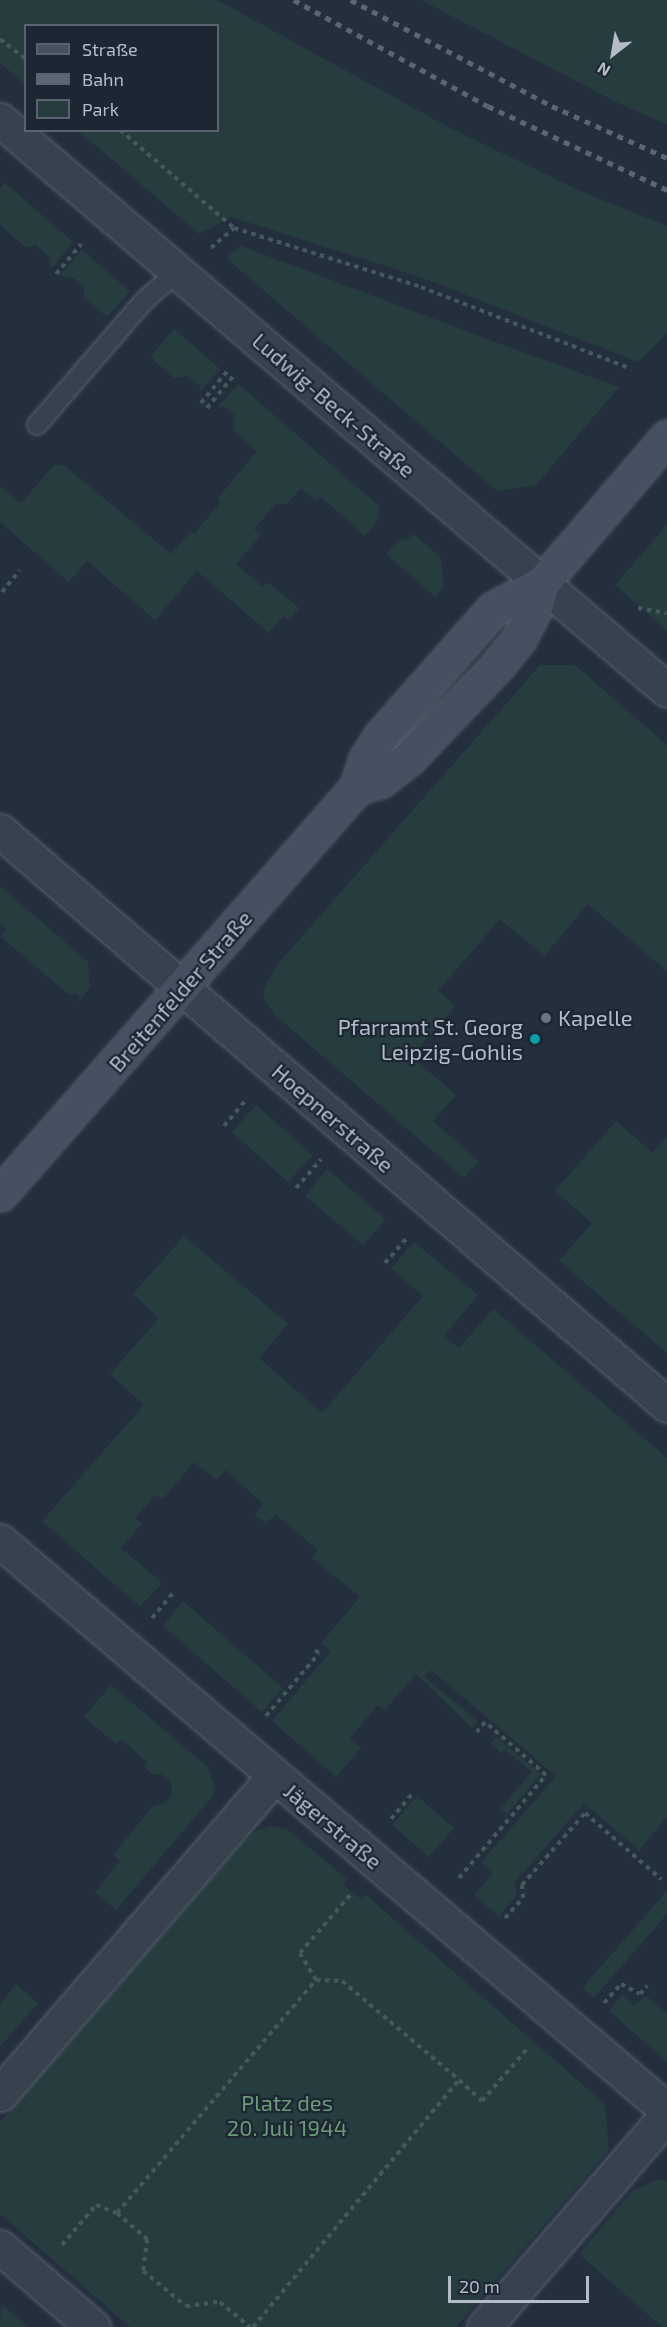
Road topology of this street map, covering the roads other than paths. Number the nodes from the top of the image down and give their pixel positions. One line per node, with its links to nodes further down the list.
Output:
1 (0, 120): 2 (street, Ludwig-Beck-Straße)
2 (178, 272): 3 (lane); 5 (street, Ludwig-Beck-Straße)
3 (37, 425)
4 (667, 437): 5 (main road, Breitenfelder Straße)
5 (542, 583): 6 (street, Ludwig-Beck-Straße); 8 (main road, Breitenfelder Straße)
6 (667, 690)
7 (0, 831): 8 (street, Hoepnerstraße)
8 (183, 989): 9 (main road, Breitenfelder Straße); 10 (street, Hoepnerstraße)
9 (0, 1194)
10 (667, 1406)
11 (0, 1541): 12 (street, Jägerstraße)
12 (274, 1776): 13 (street); 14 (street, Jägerstraße)
13 (0, 2094)
14 (667, 2110)
15 (667, 2115): 18 (street)
16 (0, 2247): 17 (street)
17 (93, 2327)
18 (484, 2327)

